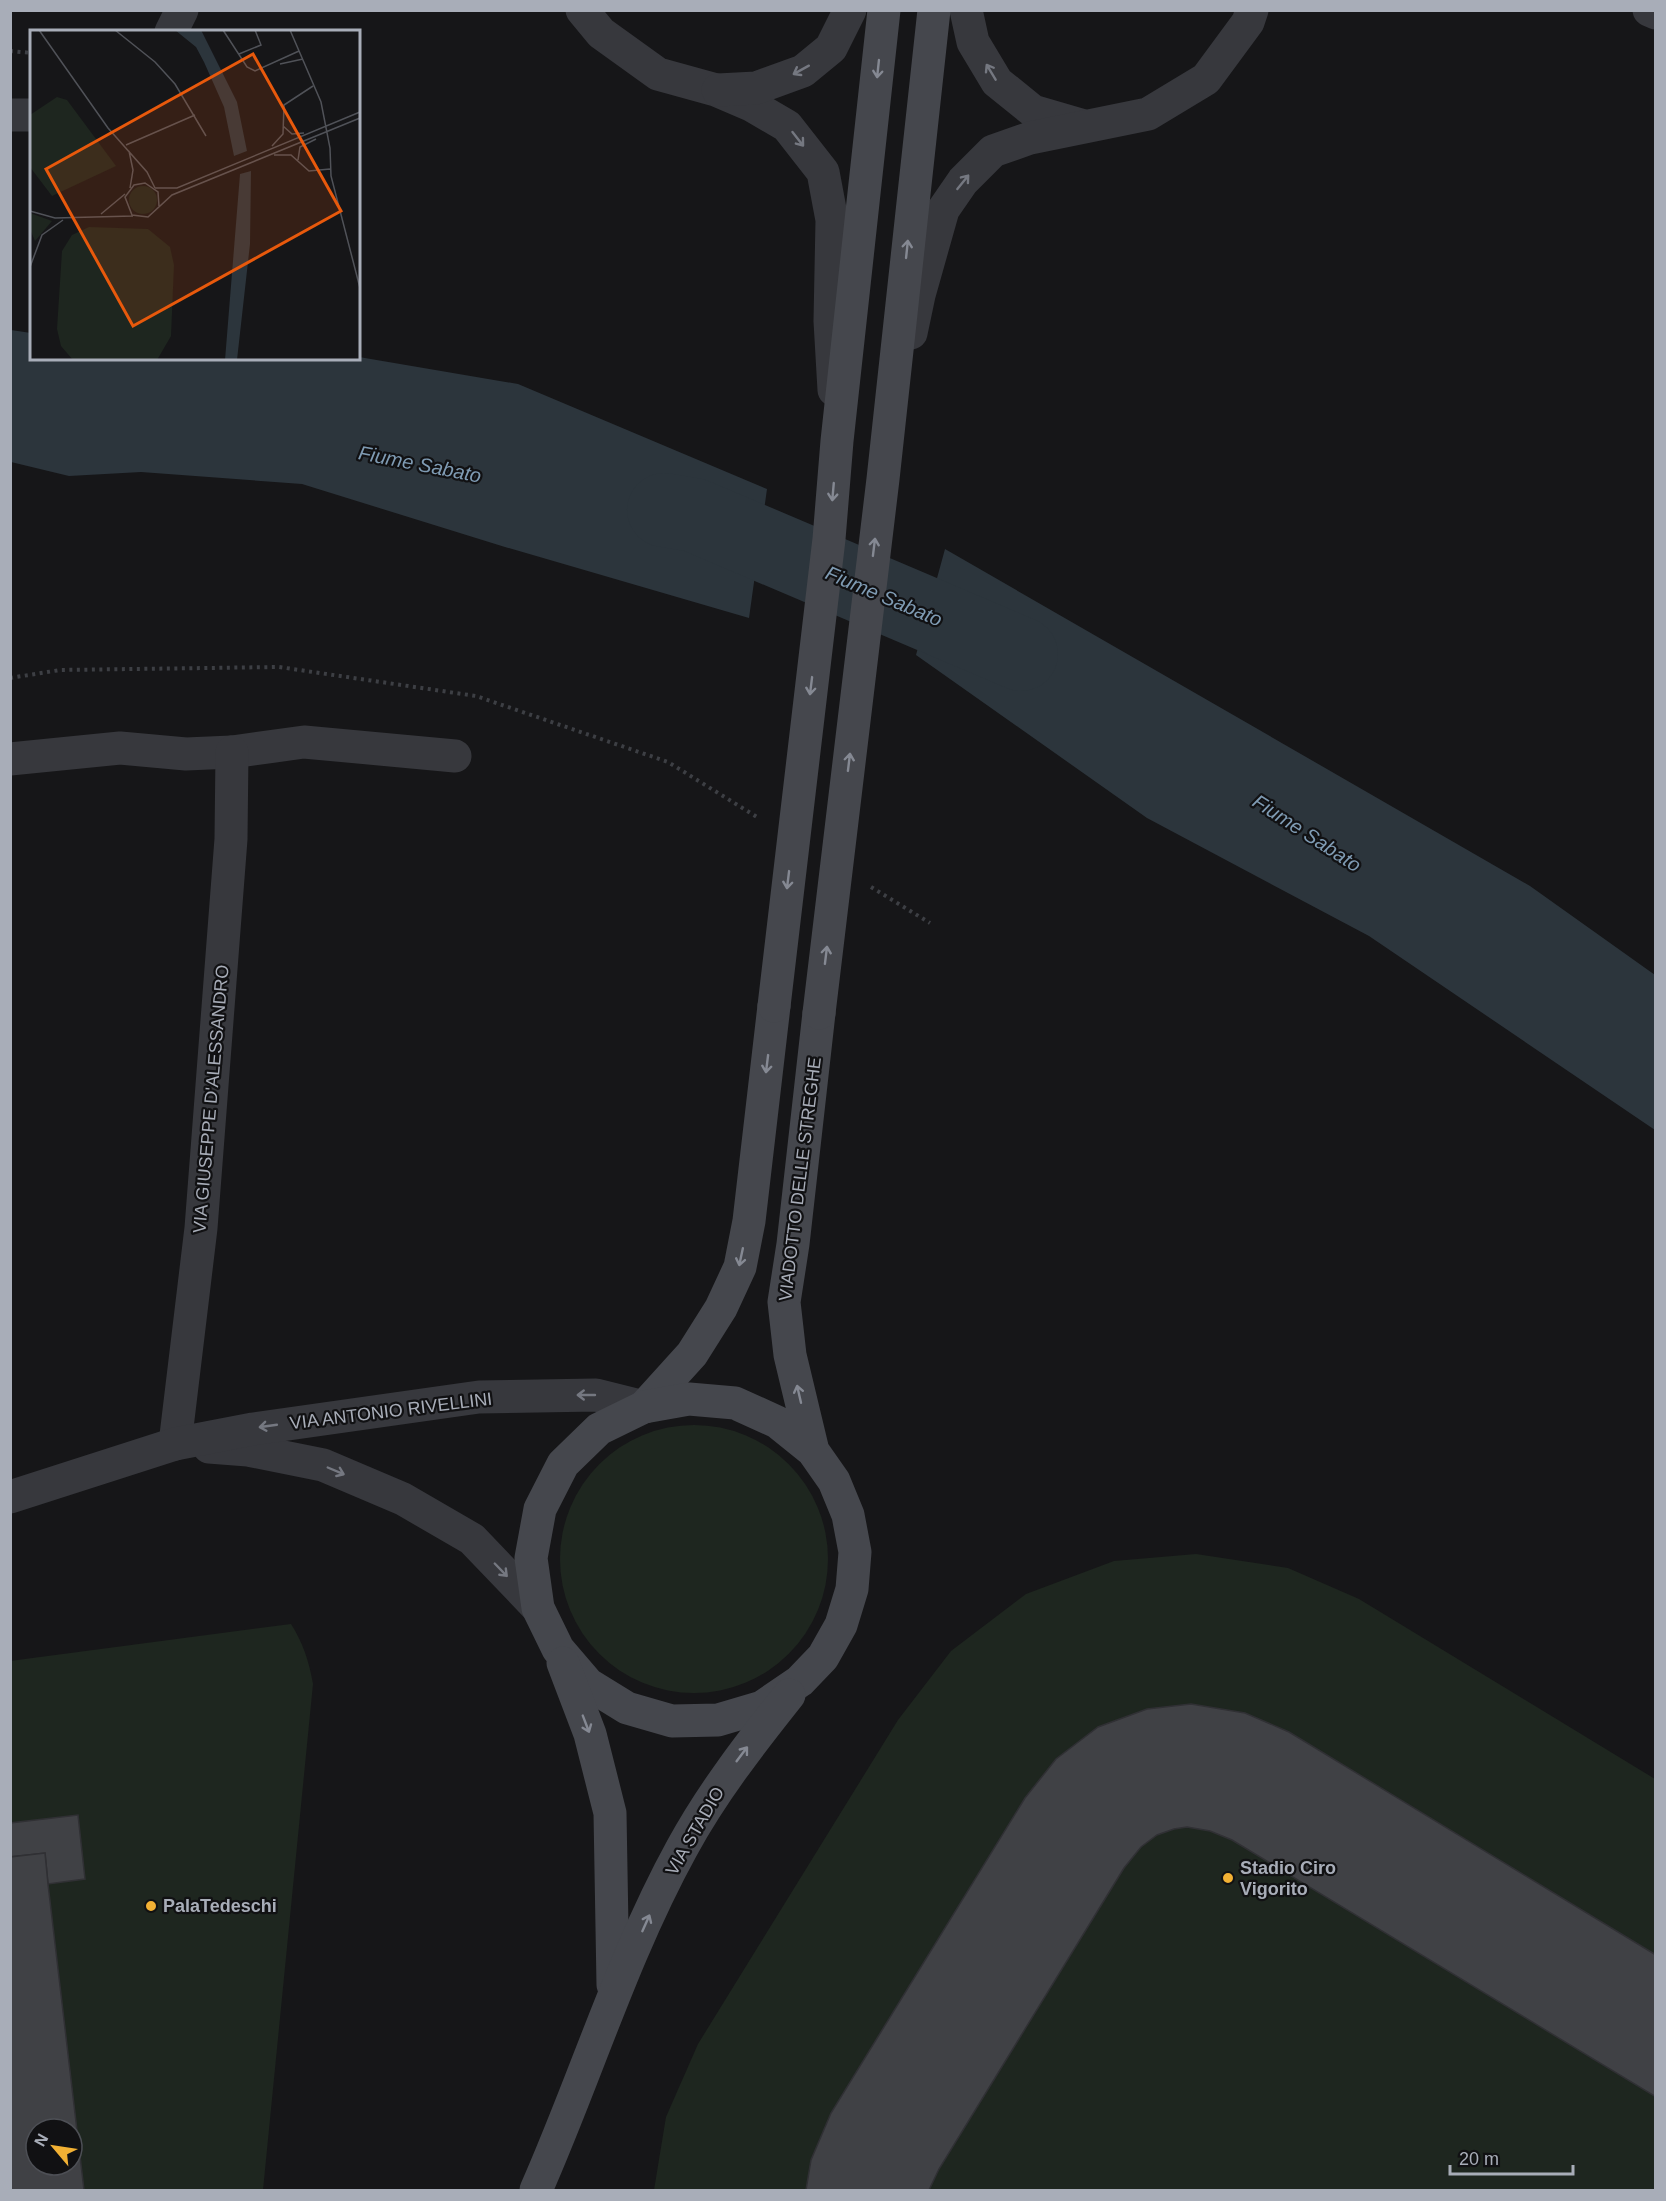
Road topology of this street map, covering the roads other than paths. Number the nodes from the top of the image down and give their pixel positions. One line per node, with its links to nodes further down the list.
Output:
1 (182, 10): 10 (street)
2 (582, 10): 11 (street)
3 (850, 10): 11 (street, one-way to 11)
4 (884, 10): 15 (main road, one-way to 15, bridge)
5 (934, 10): 16 (main road, VIADOTTO DELLE STREGHE, one-way to 5, bridge)
6 (966, 10): 14 (street, one-way to 6)
7 (1252, 10): 14 (street)
8 (1648, 10): 9 (street)
9 (1656, 13)
10 (172, 30)
11 (754, 97): 15 (street, one-way to 15, bridge)
12 (10, 115): 13 (street)
13 (30, 115)
14 (1032, 125): 16 (street, one-way to 14, bridge)
15 (837, 441): 20 (main road, one-way to 20, bridge)
16 (883, 479): 22 (main road, VIADOTTO DELLE STREGHE, one-way to 16, bridge)
17 (232, 752): 18 (street); 19 (street); 21 (street, VIA GIUSEPPE D'ALESSANDRO)
18 (455, 756)
19 (10, 759)
20 (644, 1407): 21 (street, VIA ANTONIO RIVELLINI, one-way to 21); 22 (main road); 24 (main road)
21 (175, 1444): 23 (street, VIA ANTONIO RIVELLINI); 24 (street, VIA ANTONIO RIVELLINI, one-way to 24)
22 (813, 1451): 26 (main road)
23 (10, 1497)
24 (538, 1608): 25 (main road)
25 (558, 1650): 26 (main road); 27 (main road, VIA STADIO, one-way to 27)
26 (800, 1681): 27 (main road, VIA STADIO, one-way to 26)
27 (613, 1996): 28 (main road, VIA STADIO)
28 (536, 2190)

